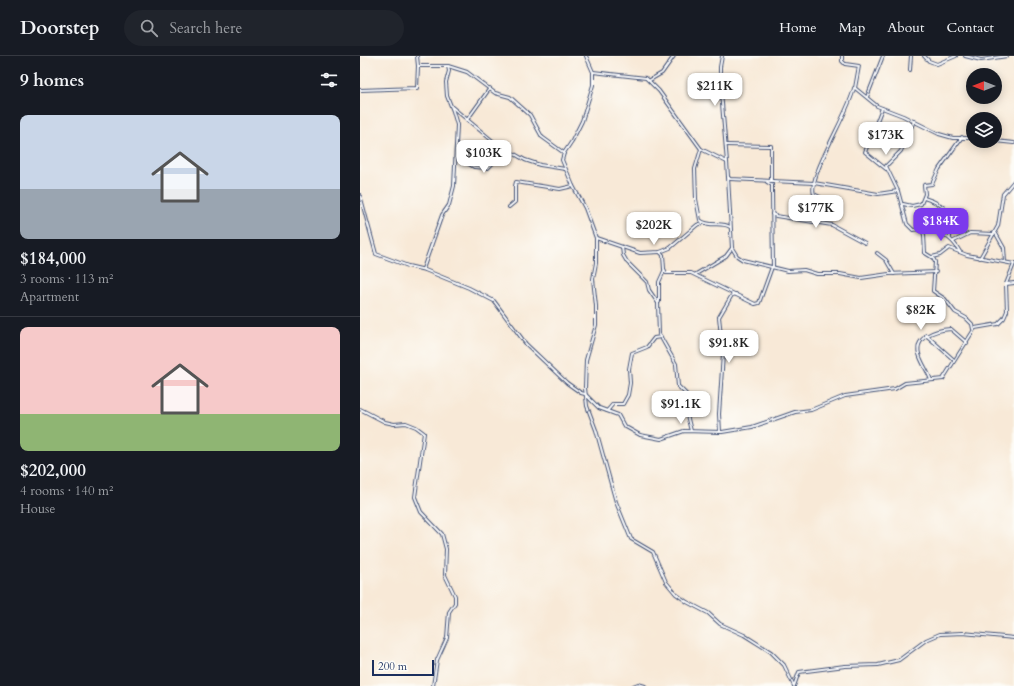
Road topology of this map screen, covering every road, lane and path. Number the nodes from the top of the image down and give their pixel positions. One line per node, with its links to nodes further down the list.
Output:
1 (417, 56): 12 (street)
2 (586, 56): 15 (street)
3 (674, 56): 16 (street)
4 (722, 56): 30 (street)
5 (842, 56): 17 (street)
6 (883, 56): 20 (street)
7 (910, 56): 14 (street)
8 (924, 56): 9 (street)
9 (956, 56)
10 (965, 56): 11 (street)
11 (1008, 56)
12 (418, 66): 13 (street); 19 (street)
13 (448, 66): 18 (street); 21 (street)
14 (910, 70)
15 (593, 72): 16 (street); 32 (street)
16 (649, 80): 31 (street)
17 (854, 87): 20 (street); 41 (street)
18 (490, 88): 23 (street); 32 (street)
19 (360, 90)
20 (867, 97): 22 (street)
21 (452, 107): 23 (street); 33 (street)
22 (882, 108): 24 (street); 36 (street)
23 (467, 120): 29 (street)
24 (914, 121): 25 (street); 36 (street)
25 (962, 137): 26 (street); 46 (street)
26 (966, 137)
27 (1002, 141): 28 (street)
28 (1014, 143)
29 (502, 145): 33 (street); 35 (street)
30 (726, 145): 34 (street); 39 (street)
31 (701, 149): 34 (street); 53 (street)
32 (564, 152): 35 (street)
33 (456, 157): 75 (street)
34 (727, 162): 37 (street)
35 (565, 169): 43 (street)
36 (886, 169): 44 (street)
37 (728, 177): 38 (street); 56 (street)
38 (766, 181): 39 (street); 42 (street)
39 (772, 181): 41 (street); 42 (street)
40 (1014, 181): 58 (street)
41 (814, 183): 44 (street); 48 (street)
42 (772, 185): 50 (street)
43 (573, 186): 49 (street); 59 (street)
44 (898, 191): 47 (street)
45 (360, 195): 75 (street)
46 (924, 198): 47 (street); 60 (street)
47 (902, 204): 57 (street)
48 (834, 206)
49 (509, 207)
50 (772, 214): 51 (street); 52 (street)
51 (775, 216): 52 (street); 62 (street)
52 (772, 218): 74 (street)
53 (700, 220): 54 (street); 55 (street)
54 (703, 223): 55 (street); 56 (street)
55 (697, 225): 65 (street)
56 (730, 227): 64 (street)
57 (922, 229): 60 (street); 70 (street)
58 (994, 233): 61 (street); 71 (street); 72 (street)
59 (596, 238): 63 (street); 90 (street)
60 (950, 238): 61 (street)
61 (954, 241): 67 (street)
62 (865, 243)
63 (622, 247): 65 (street); 83 (street)
64 (732, 248): 68 (street); 69 (street)
65 (660, 252): 76 (street)
66 (877, 253): 79 (street)
67 (961, 253): 70 (street); 71 (street)
68 (729, 254): 69 (street); 78 (street)
69 (735, 254): 74 (street)
70 (931, 257): 77 (street)
71 (980, 258): 72 (street)
72 (1005, 262): 73 (street)
73 (1014, 264): 81 (street)
74 (773, 267): 79 (street); 82 (street)
75 (423, 269): 90 (street)
76 (664, 270): 78 (street); 83 (street)
77 (936, 272): 79 (street); 84 (street)
78 (694, 274): 82 (street)
79 (894, 274)
80 (1014, 282): 81 (street)
81 (1006, 284): 84 (street)
82 (736, 294): 94 (street)
83 (659, 304): 86 (street)
84 (973, 329): 87 (street)
85 (926, 335): 87 (street); 88 (street); 89 (street)
86 (661, 337): 92 (street); 93 (street)
87 (967, 343): 88 (street)
88 (954, 360): 89 (street)
89 (931, 380): 94 (street)
90 (585, 394): 92 (street); 99 (street)
91 (360, 409): 96 (street)
92 (607, 410): 93 (street)
93 (691, 431): 94 (street)
94 (720, 432)
95 (1014, 638): 99 (street)
96 (433, 686)
97 (633, 686): 98 (street)
98 (645, 686)
99 (794, 686)

